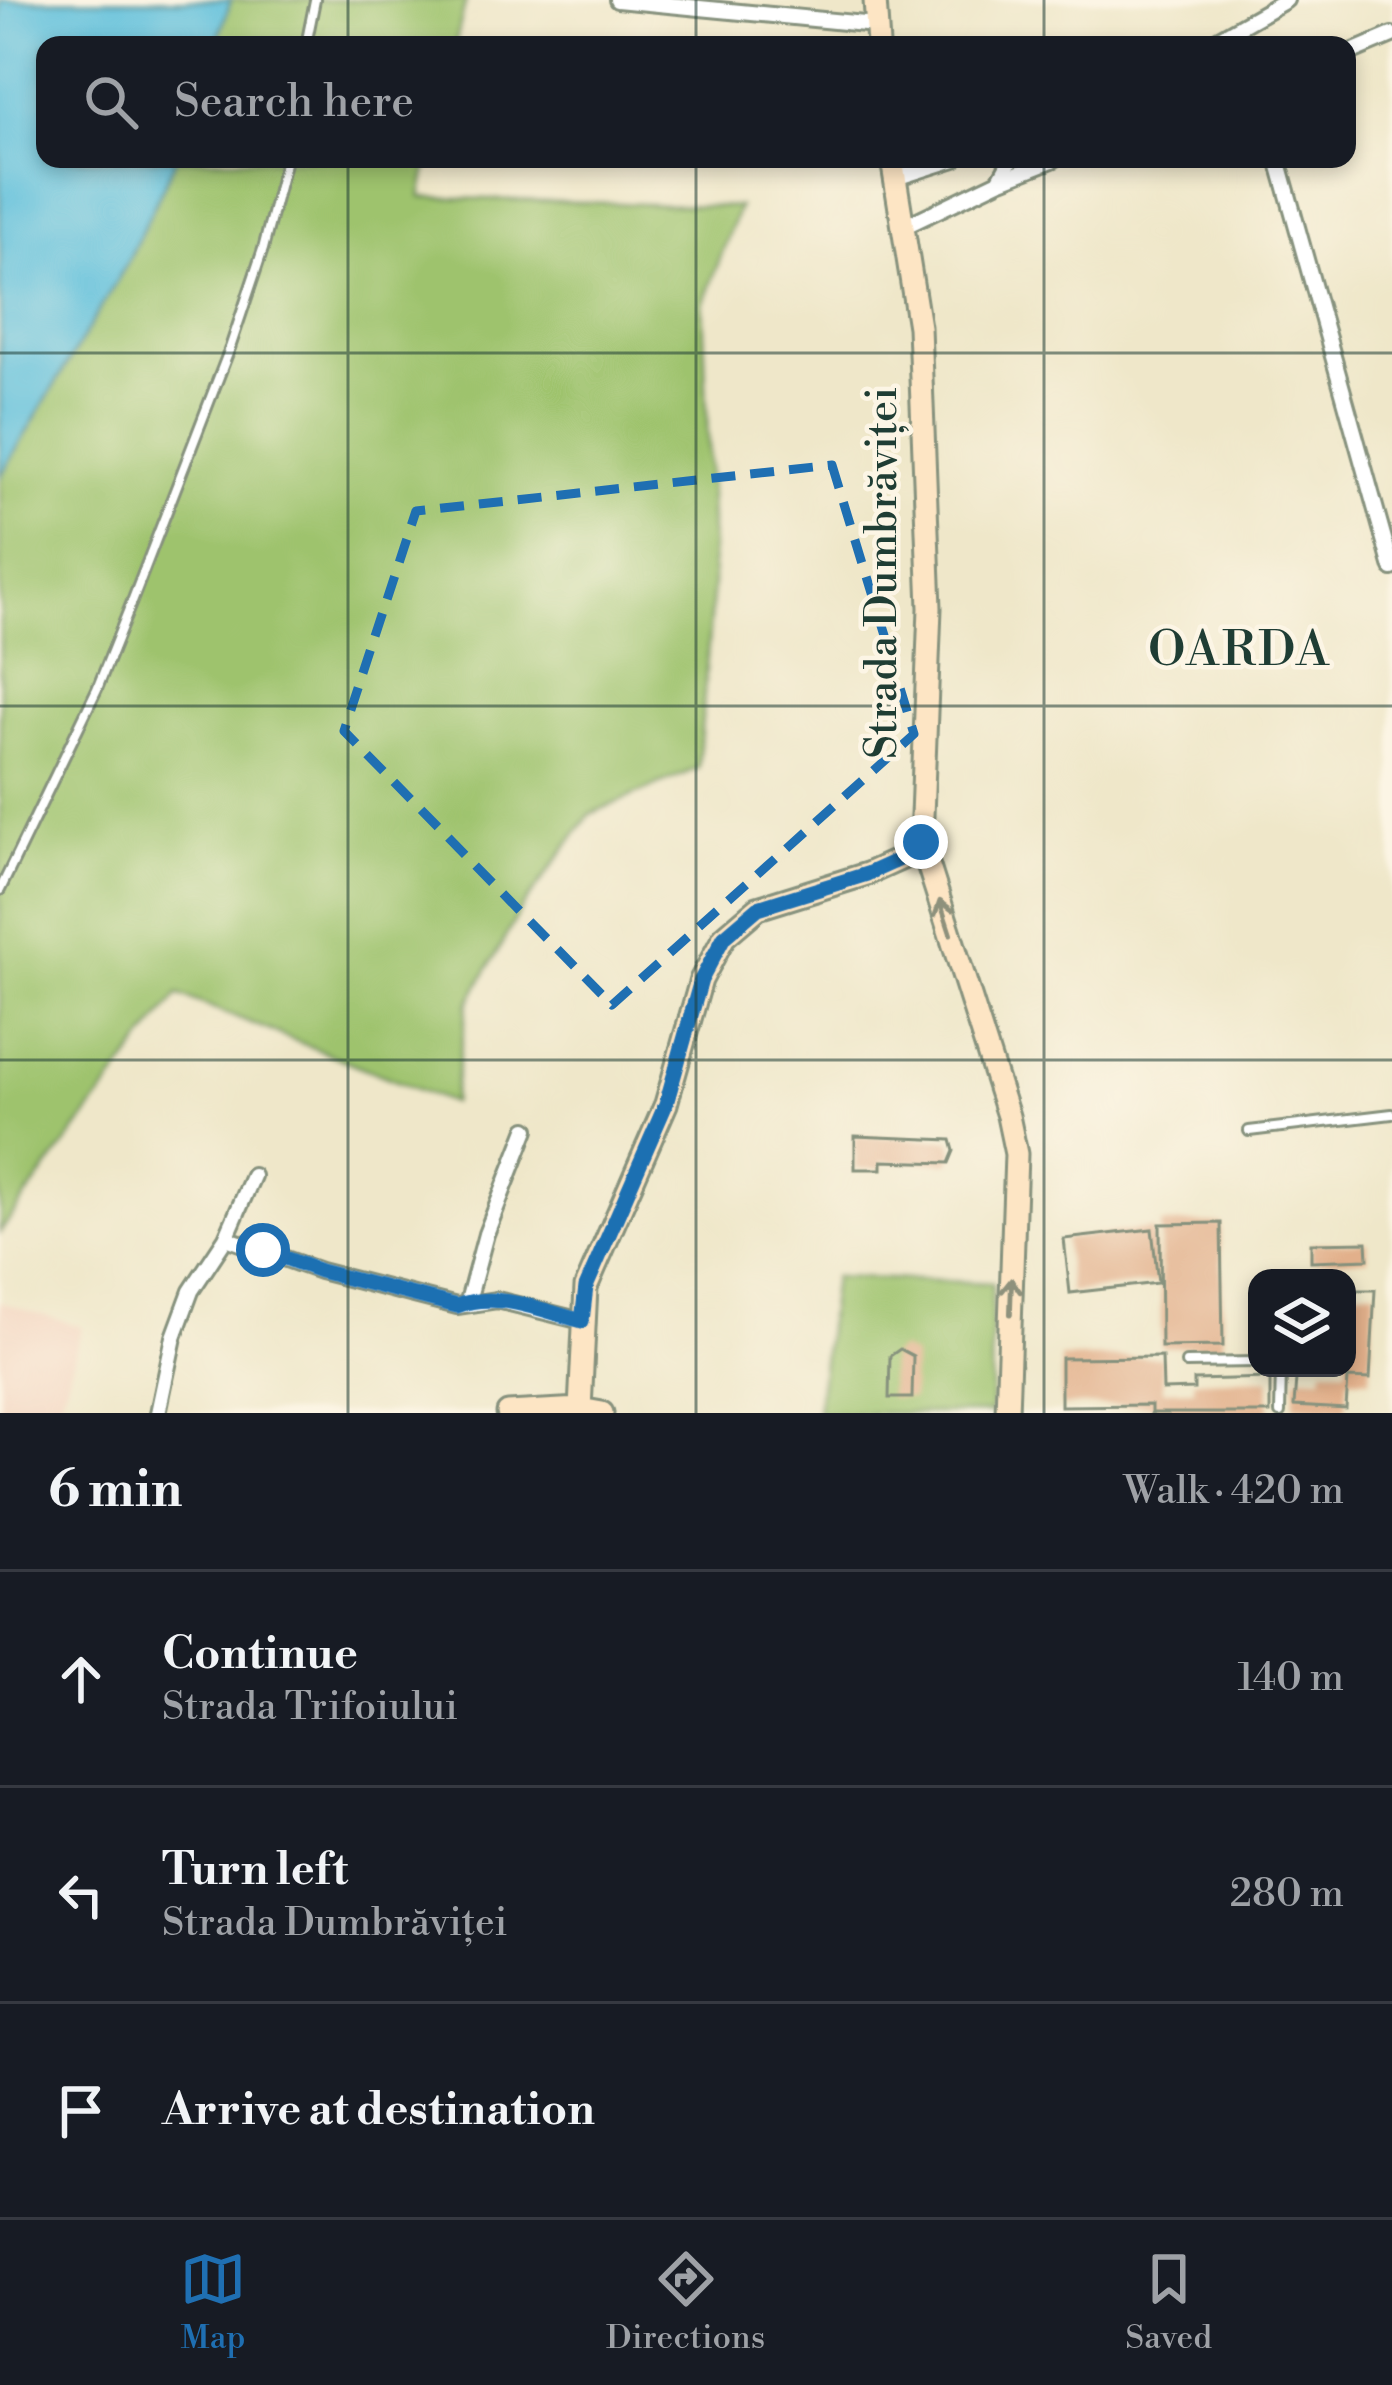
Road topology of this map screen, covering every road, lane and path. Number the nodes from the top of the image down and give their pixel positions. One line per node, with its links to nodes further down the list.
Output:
1 (315, 0): 7 (lane)
2 (617, 0): 5 (street)
3 (875, 0): 5 (main road)
4 (1286, 0): 8 (street)
5 (877, 35)
6 (1392, 35): 9 (street)
7 (308, 36)
8 (1223, 36)
9 (1356, 50)
10 (284, 168): 19 (lane)
11 (1006, 168): 15 (street)
12 (1032, 168): 15 (street)
13 (1281, 168): 17 (street)
14 (894, 169): 16 (main road, Strada Dumbrăviței)
15 (999, 181): 16 (street)
16 (901, 228): 18 (main road, Strada Dumbrăviței)
17 (1392, 568)
18 (921, 842): 26 (main road); 33 (main road, one-way to 18)
19 (0, 890)
20 (1392, 1114): 22 (lane)
21 (527, 1130): 25 (street)
22 (1249, 1130)
23 (253, 1176): 24 (street)
24 (226, 1238): 25 (street); 31 (street)
25 (468, 1301): 26 (street)
26 (582, 1321): 30 (main road)
27 (1248, 1362): 28 (lane)
28 (1186, 1363)
29 (1282, 1377): 34 (lane)
30 (591, 1411): 32 (main road)
31 (158, 1413)
32 (508, 1413)
33 (1007, 1413)
34 (1280, 1413)

